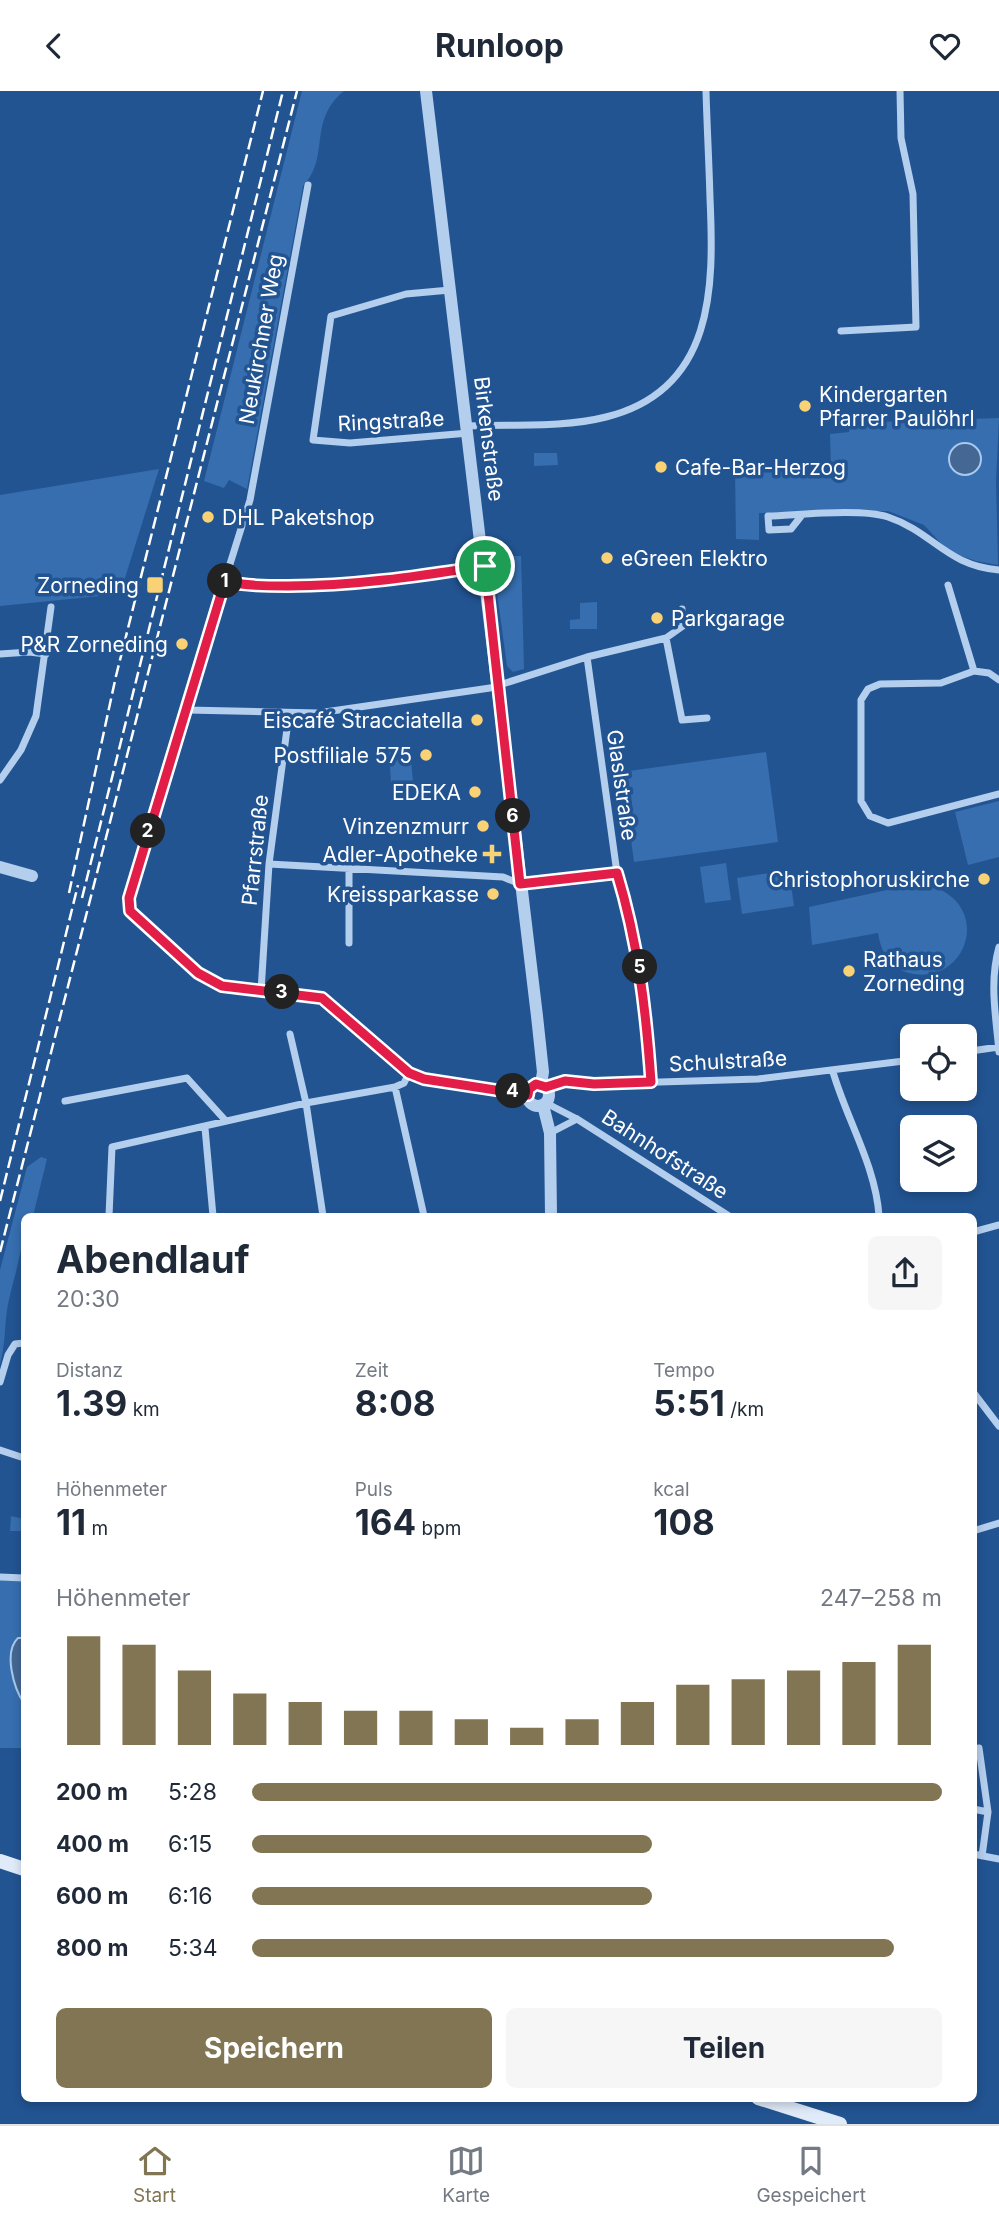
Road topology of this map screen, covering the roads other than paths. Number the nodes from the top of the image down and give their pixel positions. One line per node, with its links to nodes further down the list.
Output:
1 (426, 91): 5 (street, Birkenstraße)
2 (706, 91): 7 (street)
3 (900, 91): 6 (street)
4 (308, 185): 11 (street, Neukirchner Weg)
5 (451, 290): 7 (street, Birkenstraße); 7 (street, Ringstraße)
6 (841, 331)
7 (468, 430): 9 (street, Birkenstraße)
8 (802, 515): 10 (street)
9 (485, 566): 11 (street); 21 (street, Birkenstraße)
10 (999, 571)
11 (225, 581): 22 (street)
12 (948, 585): 19 (street)
13 (51, 607): 17 (street)
14 (682, 609): 15 (street)
15 (666, 638): 18 (street); 24 (street)
16 (0, 654): 17 (street)
17 (46, 655): 26 (street)
18 (586, 657): 21 (street); 32 (street, Glaslstraße)
19 (974, 671): 20 (street); 28 (street)
20 (999, 680)
21 (497, 686): 23 (street); 34 (street, Birkenstraße)
22 (187, 710): 23 (street); 37 (street)
23 (289, 714): 29 (street, Pfarrstraße)
24 (707, 718)
25 (0, 764): 26 (street)
26 (8, 769): 27 (street)
27 (0, 780)
28 (999, 794)
29 (269, 864): 31 (street); 37 (street, Pfarrstraße)
30 (0, 867): 33 (street)
31 (349, 867): 34 (street); 35 (street)
32 (617, 873): 34 (street); 44 (street, Glaslstraße)
33 (32, 876)
34 (520, 884): 45 (street, Birkenstraße)
35 (349, 943)
36 (999, 947): 39 (street)
37 (261, 991): 43 (street)
38 (290, 1034): 49 (street)
39 (999, 1050): 40 (street)
40 (977, 1051)
41 (900, 1062): 42 (street, Schulstraße)
42 (833, 1072): 44 (street, Schulstraße); 61 (street)
43 (409, 1073): 46 (street); 47 (street)
44 (651, 1082): 45 (street, Schulstraße)
45 (543, 1086): 47 (street); 50 (street)
46 (395, 1087): 49 (street); 58 (street)
47 (528, 1095): 50 (street)
48 (65, 1101): 52 (street)
49 (306, 1103): 52 (street); 57 (street)
50 (544, 1104): 51 (street, Bahnhofstraße); 54 (street)
51 (577, 1119): 54 (street); 60 (street, Bahnhofstraße)
52 (225, 1121): 53 (street)
53 (205, 1128): 55 (street); 56 (street)
54 (550, 1133): 59 (street)
55 (109, 1213)
56 (213, 1213)
57 (323, 1213)
58 (423, 1213)
59 (551, 1213)
60 (724, 1213)
61 (879, 1213)
62 (999, 1225): 63 (street)
63 (977, 1231)
64 (21, 1343): 65 (street)
65 (0, 1382)
66 (977, 1397): 67 (street)
67 (999, 1426)
68 (0, 1450): 69 (street)
69 (21, 1457)
70 (999, 1523): 71 (street)
71 (977, 1530)
72 (0, 1577): 73 (street)
73 (21, 1578)
74 (979, 1748): 76 (street)
75 (977, 1810): 76 (street)
76 (988, 1812): 78 (street)
77 (977, 1855): 78 (street)
78 (982, 1856): 79 (street)
79 (999, 1859)
80 (0, 1861): 81 (main road)
81 (21, 1868)
82 (771, 2102): 83 (main road)
83 (840, 2124)

